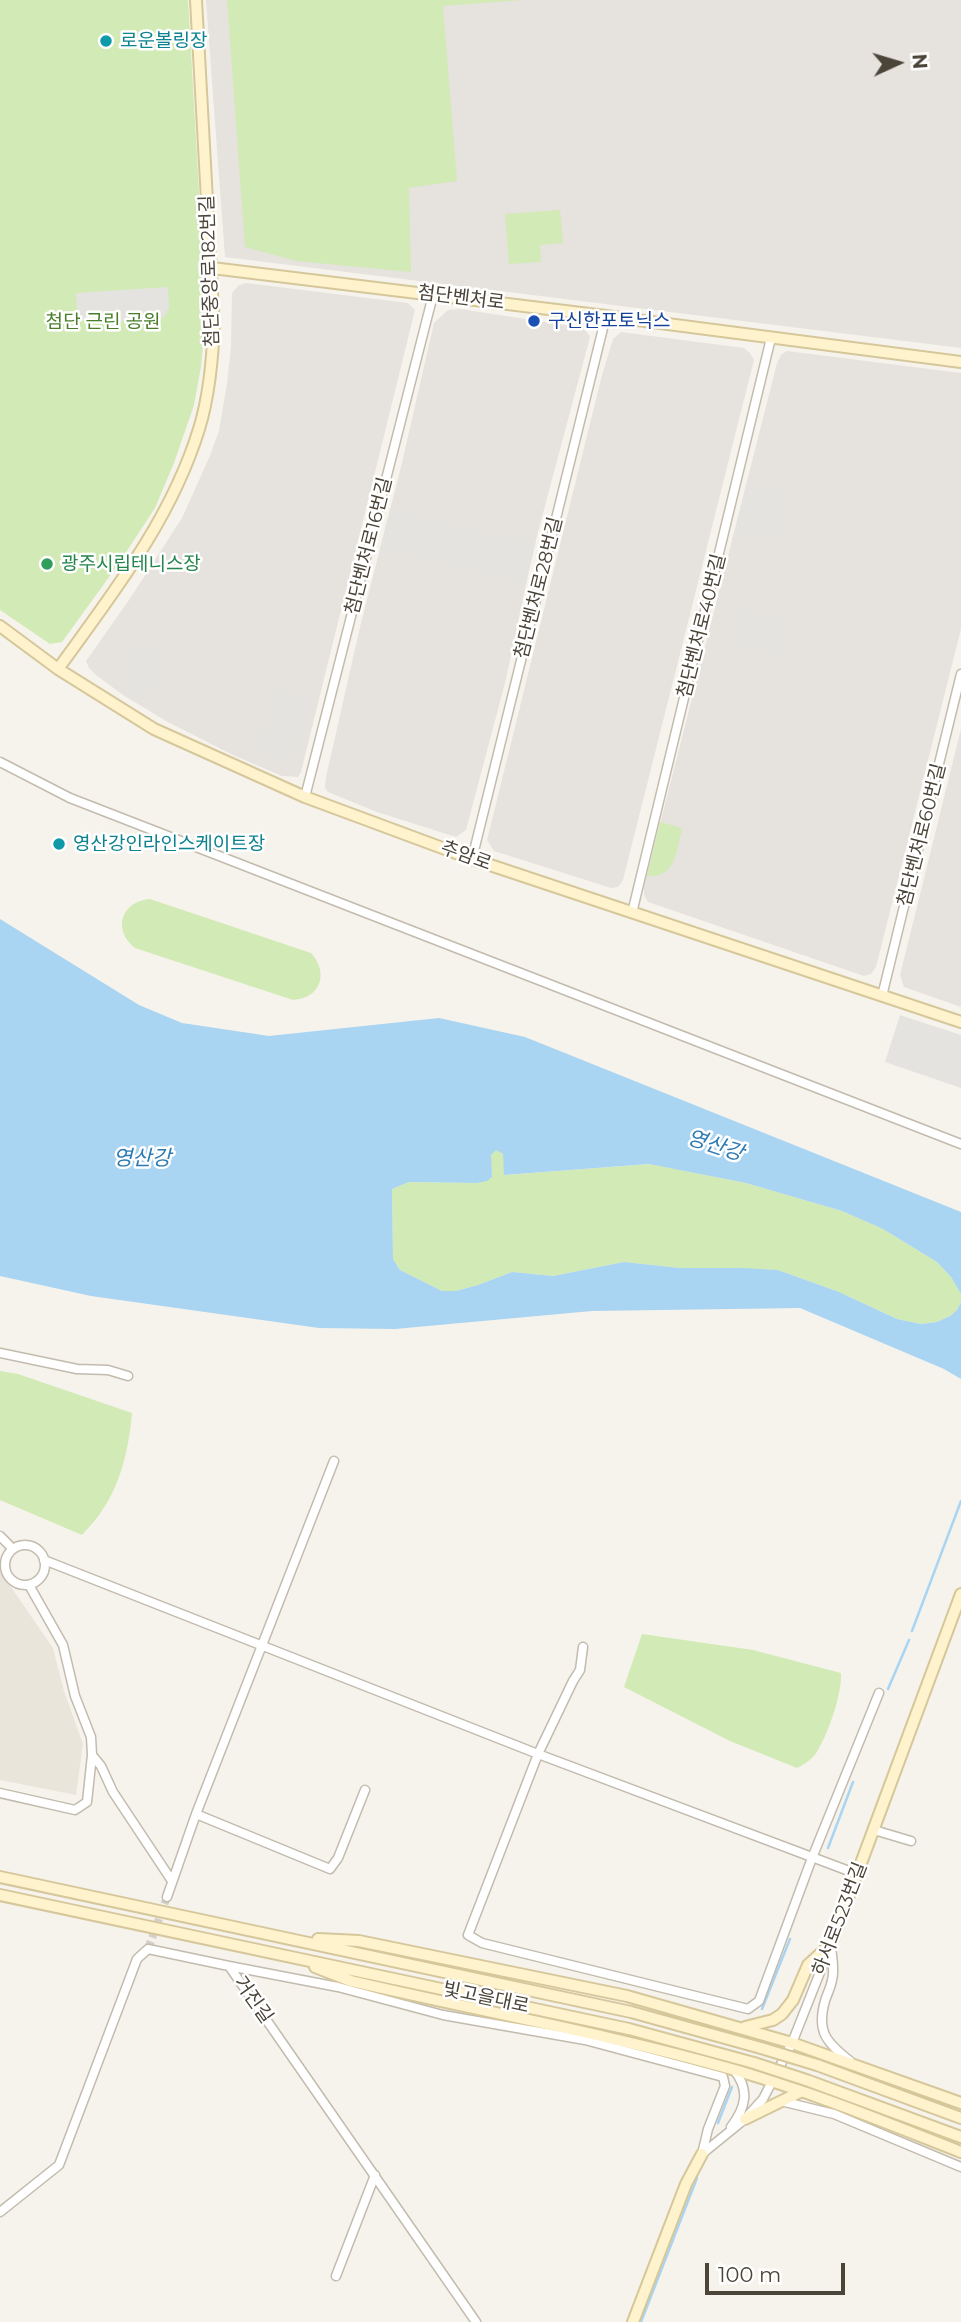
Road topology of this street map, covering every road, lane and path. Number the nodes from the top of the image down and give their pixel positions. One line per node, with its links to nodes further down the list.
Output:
1 (196, 0): 2 (main road, 첨단중앙로182번길)
2 (212, 268): 3 (main road, 첨단벤처로); 8 (main road, 첨단중앙로182번길)
3 (433, 295): 4 (main road, 첨단벤처로); 11 (street, 첨단벤처로16번길)
4 (607, 316): 5 (main road, 첨단벤처로); 12 (street, 첨단벤처로28번길)
5 (772, 338): 6 (main road, 첨단벤처로); 13 (street, 첨단벤처로40번길)
6 (961, 362)
7 (0, 626): 8 (main road, 추암로)
8 (58, 669): 11 (main road, 추암로)
9 (961, 674): 14 (street, 첨단벤처로60번길)
10 (0, 762): 16 (street)
11 (305, 797): 12 (main road, 추암로)
12 (471, 859): 13 (main road, 추암로)
13 (632, 913): 14 (main road, 추암로)
14 (882, 996): 15 (main road, 추암로)
15 (961, 1022)
16 (961, 1144)
17 (0, 1353): 18 (street)
18 (128, 1376)
19 (334, 1461): 25 (street)
20 (0, 1536): 21 (street)
21 (13, 1549): 22 (street); 23 (street)
22 (44, 1560): 23 (street); 25 (street)
23 (29, 1585): 29 (street)
24 (961, 1594): 33 (main road, 하서로523번길)
25 (262, 1646): 28 (street); 32 (street)
26 (583, 1647): 28 (street)
27 (879, 1693): 35 (street)
28 (538, 1754): 35 (street); 35 (street)
29 (92, 1755): 31 (street); 38 (street)
30 (365, 1790): 32 (street)
31 (0, 1793)
32 (196, 1814): 38 (street)
33 (874, 1830): 34 (street); 36 (main road, 하서로523번길)
34 (911, 1841)
35 (812, 1858): 36 (street)
36 (858, 1874): 42 (main road, 하서로523번길)
37 (0, 1877): 41 (main road, 빛고을대로)
38 (172, 1881): 40 (street)
39 (0, 1895): 43 (main road, 빛고을대로)
40 (167, 1896)
41 (285, 1938): 45 (main road); 53 (main road, 빛고을대로, bridge)
42 (831, 1944): 45 (main road); 46 (street, 하서로523번길); 47 (street)
43 (283, 1955): 48 (main road); 56 (main road, 빛고을대로, bridge)
44 (229, 1966): 58 (street); 60 (street, 거진길); 61 (street, 거진길)
45 (742, 2027): 46 (main road)
46 (792, 2043): 47 (main road); 49 (street, 하서로523번길)
47 (852, 2062): 52 (main road)
48 (734, 2070): 49 (main road); 55 (street)
49 (772, 2081): 50 (main road); 54 (street, 하서로523번길)
50 (800, 2092): 51 (main road); 57 (main road)
51 (781, 2101): 54 (main road); 59 (street)
52 (961, 2103)
53 (961, 2118)
54 (745, 2119): 55 (street, 하서로523번길)
55 (725, 2135): 58 (street, 하서로523번길)
56 (961, 2137)
57 (961, 2152)
58 (702, 2154): 64 (main road)
59 (961, 2167)
60 (375, 2175): 62 (street); 63 (street, 거진길)
61 (0, 2211)
62 (336, 2276)
63 (476, 2322)
64 (634, 2322)

